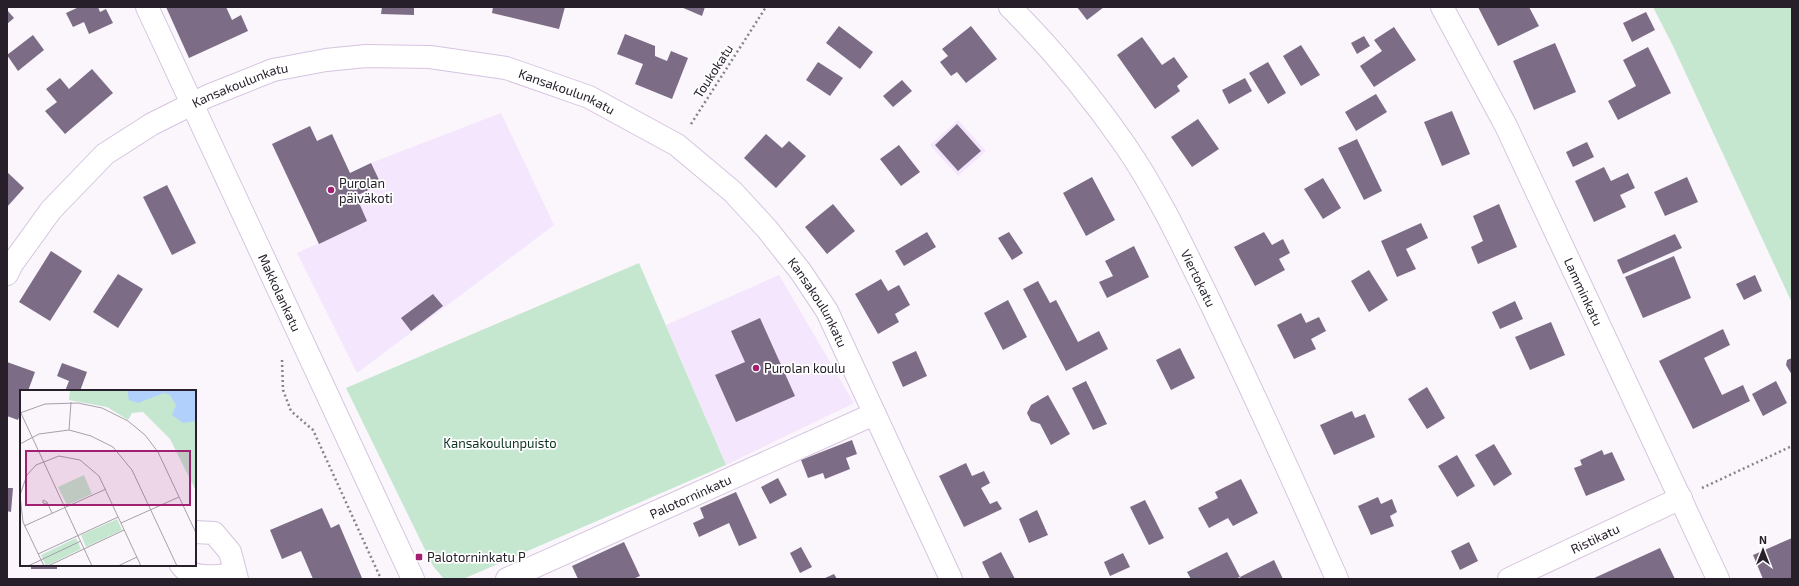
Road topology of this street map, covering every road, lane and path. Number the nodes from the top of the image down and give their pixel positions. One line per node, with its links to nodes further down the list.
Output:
1 (147, 7): 5 (street, Makkolankatu)
2 (766, 7): 6 (path, Toukokatu)
3 (1010, 7): 19 (street, Viertokatu)
4 (1442, 7): 11 (street, Lamminkatu)
5 (194, 104): 6 (street, Kansakoulunkatu); 7 (street, Kansakoulunkatu); 16 (street, Makkolankatu)
6 (677, 145): 9 (street, Kansakoulunkatu)
7 (7, 274)
8 (280, 355): 15 (path)
9 (874, 414): 17 (street, Palotorninkatu); 18 (street, Kansakoulunkatu)
10 (1792, 446): 11 (path)
11 (1681, 498): 20 (street, Ristikatu); 21 (street, Lamminkatu)
12 (196, 532): 14 (street)
13 (183, 566): 14 (street)
14 (236, 576)
15 (381, 579)
16 (413, 579)
17 (507, 579)
18 (951, 579)
19 (1337, 579)
20 (1509, 579)
21 (1718, 579)

